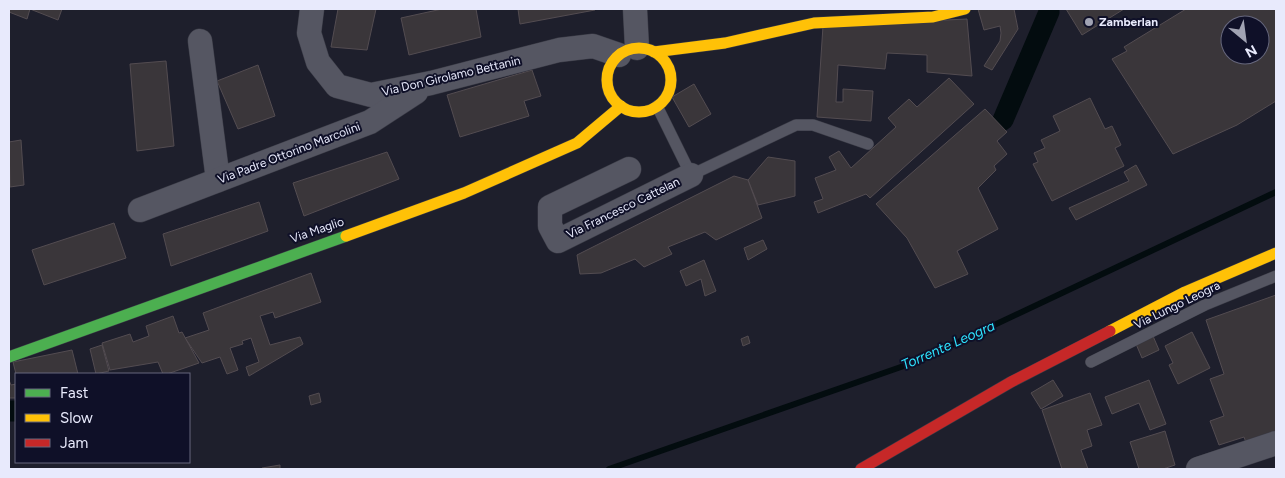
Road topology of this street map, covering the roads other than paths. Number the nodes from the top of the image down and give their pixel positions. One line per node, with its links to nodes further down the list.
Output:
1 (312, 9): 8 (street, Via Don Girolamo Bettanin)
2 (635, 9): 6 (street)
3 (965, 9): 5 (street)
4 (200, 41): 14 (street)
5 (725, 43): 6 (street); 7 (street)
6 (637, 52): 8 (street, Via Don Girolamo Bettanin); 9 (street); 10 (street)
7 (701, 59)
8 (431, 83): 14 (street, Via Padre Ottorino Marcolini)
9 (621, 106): 10 (street); 18 (street, Via Maglio)
10 (657, 106): 13 (lane, Via Francesco Cattelan)
11 (868, 144): 13 (lane, Via Francesco Cattelan)
12 (629, 169): 13 (street, Via Francesco Cattelan)
13 (691, 175)
14 (218, 180): 15 (street, Via Padre Ottorino Marcolini)
15 (140, 210)
16 (1276, 252): 21 (street)
17 (1276, 276): 19 (lane, Via Lungo Leogra)
18 (9, 357)
19 (1092, 362)
20 (1276, 443): 22 (street)
21 (862, 469)
22 (1198, 469)

